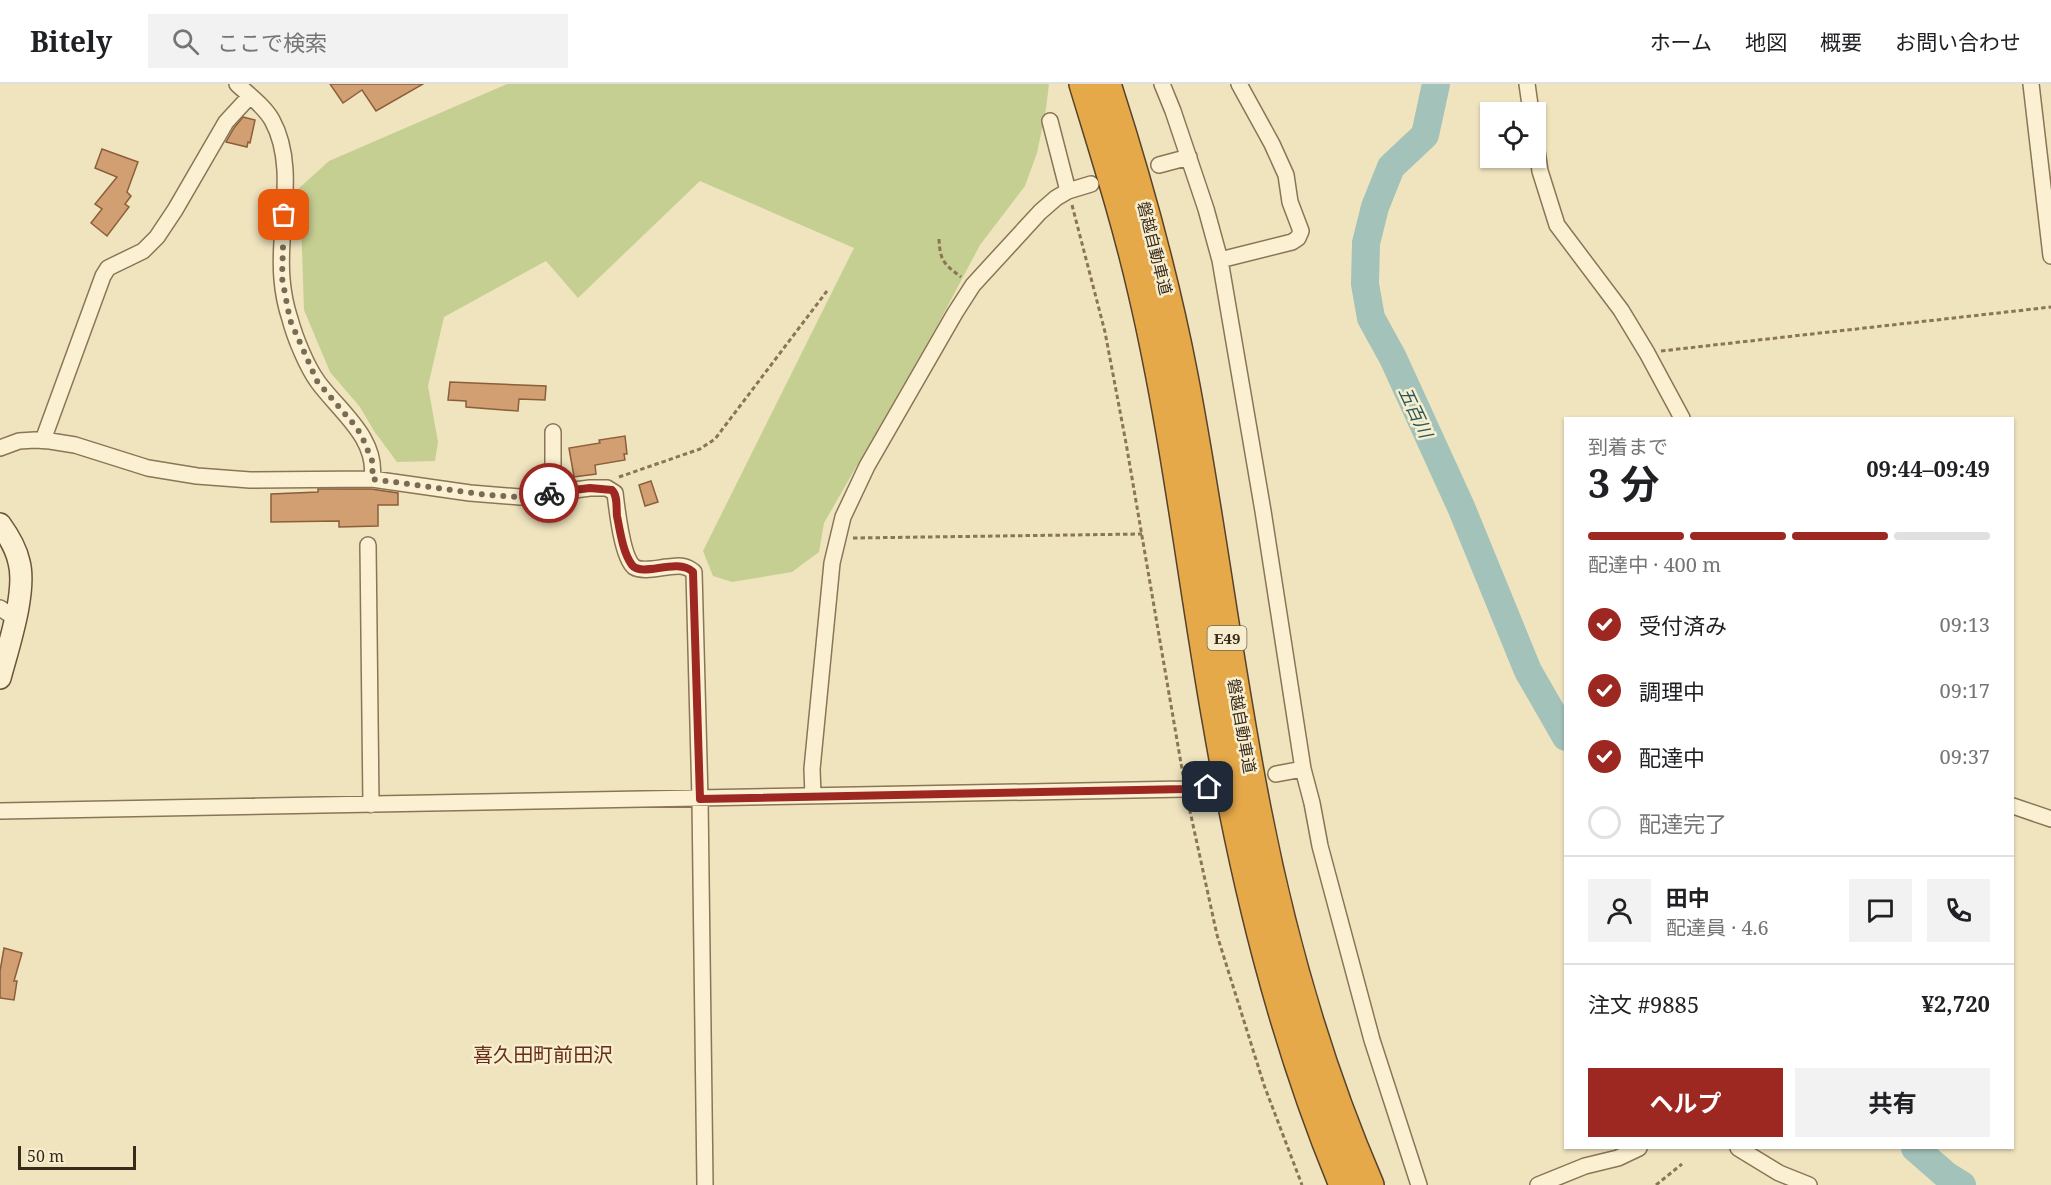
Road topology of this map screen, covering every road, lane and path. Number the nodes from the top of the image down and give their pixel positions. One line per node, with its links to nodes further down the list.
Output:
1 (237, 84): 8 (street)
2 (1083, 84): 52 (highway, 磐越自動車道 / E49)
3 (1107, 84): 53 (highway, 磐越自動車道 / E49)
4 (1162, 84): 11 (street)
5 (1239, 84): 18 (street)
6 (1527, 84): 9 (street)
7 (2031, 84): 17 (street)
8 (250, 96): 25 (street); 27 (street)
9 (1530, 102)
10 (1050, 121): 15 (street)
11 (1189, 157): 12 (street); 18 (street)
12 (1159, 165)
13 (1540, 168): 22 (street)
14 (1091, 184): 15 (street)
15 (1068, 191): 19 (street); 31 (path)
16 (939, 240): 19 (path)
17 (2051, 256)
18 (1220, 260): 36 (street)
19 (973, 285): 32 (street)
20 (827, 291): 28 (path)
21 (2051, 307): 22 (path)
22 (1647, 353): 23 (street)
23 (1681, 417)
24 (553, 432): 29 (street)
25 (43, 440): 26 (street); 27 (street)
26 (0, 448)
27 (372, 479): 29 (street)
28 (607, 488): 29 (street); 41 (street)
29 (553, 493)
30 (0, 524): 34 (main road)
31 (1142, 534): 32 (path); 39 (path)
32 (837, 538): 40 (street)
33 (368, 545): 42 (street)
34 (7, 613): 35 (main road)
35 (0, 678)
36 (1303, 769): 37 (street); 54 (street)
37 (1276, 774)
38 (1208, 787): 39 (street)
39 (1185, 789): 40 (street); 51 (path)
40 (813, 796): 41 (street)
41 (700, 799): 42 (street); 50 (street)
42 (371, 805): 44 (street)
43 (2014, 806): 45 (street)
44 (0, 811)
45 (2051, 819)
46 (1637, 1149): 49 (street)
47 (1740, 1149): 57 (street)
48 (1682, 1164): 56 (path)
49 (1557, 1182): 55 (street)
50 (705, 1185)
51 (1302, 1185)
52 (1343, 1185)
53 (1370, 1185)
54 (1419, 1185)
55 (1538, 1185)
56 (1656, 1185)
57 (1809, 1185)

